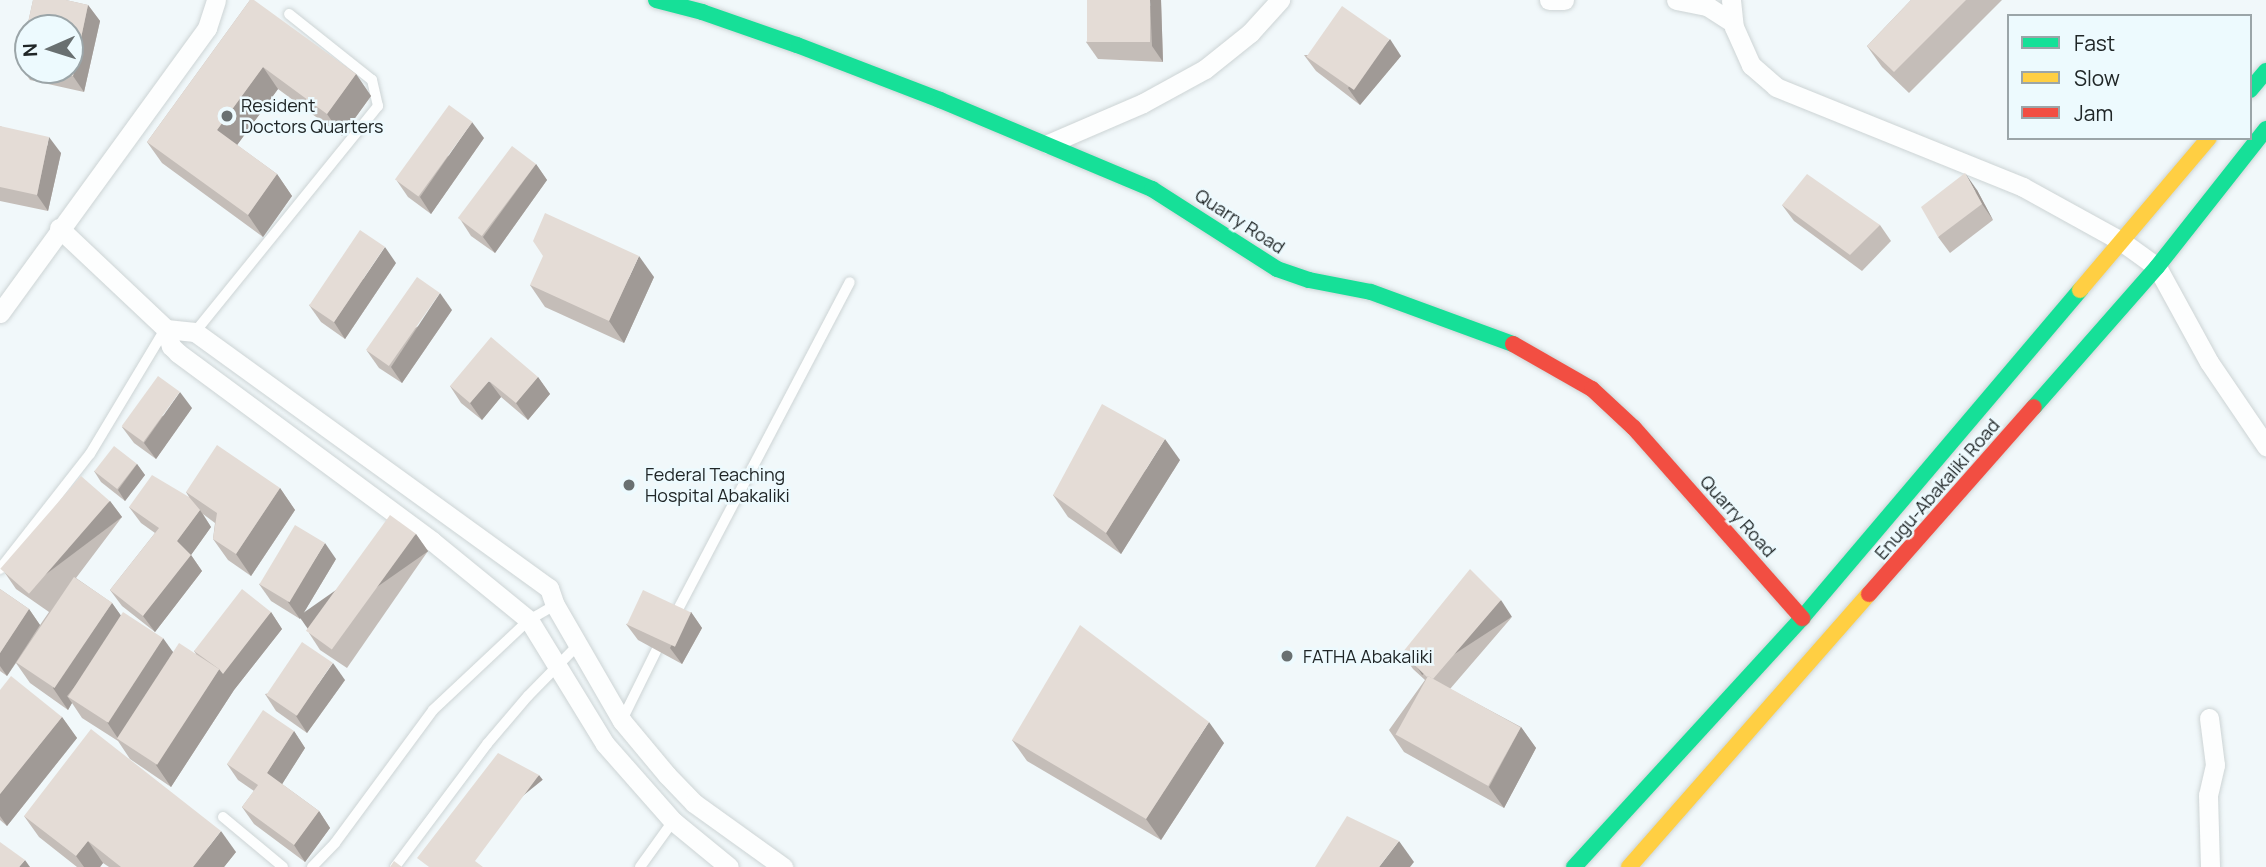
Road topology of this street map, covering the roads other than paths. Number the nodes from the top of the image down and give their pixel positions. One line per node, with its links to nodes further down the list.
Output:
1 (216, 0): 15 (street)
2 (656, 0): 14 (main road, Quarry Road)
3 (1280, 0): 14 (street)
4 (1549, 0): 5 (street)
5 (1564, 0)
6 (1676, 0): 9 (street)
7 (1731, 0): 9 (street)
8 (289, 14): 21 (lane)
9 (1734, 23): 16 (street)
10 (2266, 71): 11 (main road)
11 (2252, 88)
12 (2266, 129): 17 (main road, Enugu-Abakaliki Road)
13 (2207, 140): 16 (main road, Enugu-Abakaliki Road)
14 (1048, 144): 29 (main road, Quarry Road)
15 (59, 228): 19 (street); 20 (street)
16 (2121, 241): 17 (street); 29 (main road, Enugu-Abakaliki Road)
17 (2157, 267): 24 (street); 44 (main road, Enugu-Abakaliki Road)
18 (850, 282): 34 (lane)
19 (0, 313)
20 (166, 329): 21 (street); 23 (street); 27 (lane)
21 (195, 332): 22 (street)
22 (270, 386): 23 (street); 25 (street)
23 (253, 409): 26 (street)
24 (2266, 446)
25 (389, 472): 26 (street); 28 (street)
26 (371, 497): 30 (street)
27 (0, 569)
28 (555, 605): 30 (lane); 31 (street)
29 (1802, 618): 43 (main road, Enugu-Abakaliki Road)
30 (529, 620): 32 (street); 38 (lane)
31 (578, 645): 32 (lane); 34 (street)
32 (559, 664): 36 (street); 39 (lane)
33 (2209, 718): 45 (street)
34 (622, 721): 42 (street)
35 (223, 817): 37 (lane)
36 (673, 821): 40 (lane); 41 (street)
37 (282, 867)
38 (312, 867)
39 (395, 867)
40 (640, 867)
41 (729, 867)
42 (783, 867)
43 (1574, 867)
44 (1629, 867)
45 (2210, 867)

